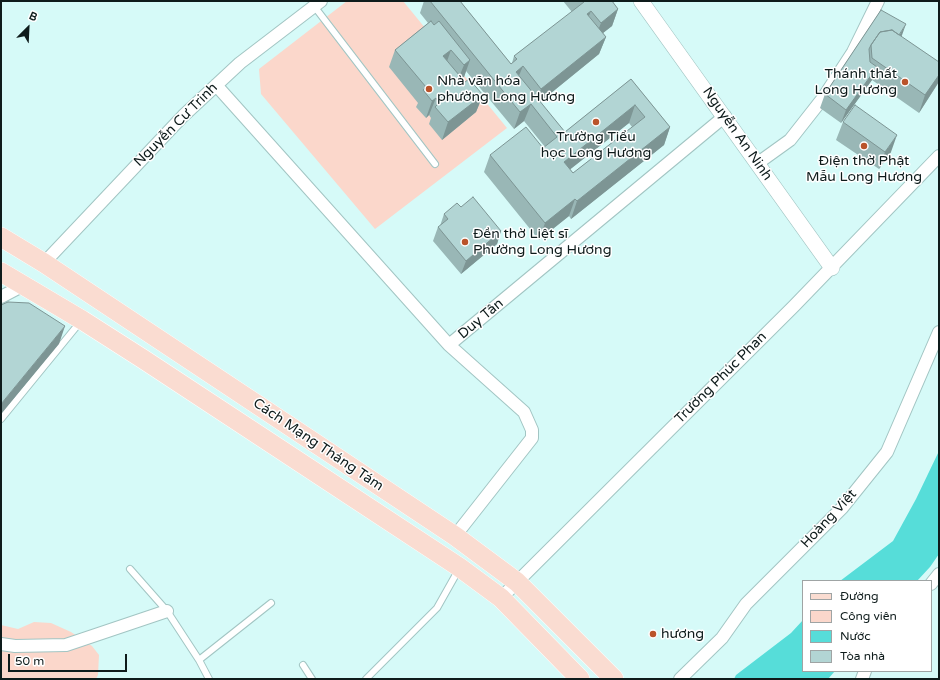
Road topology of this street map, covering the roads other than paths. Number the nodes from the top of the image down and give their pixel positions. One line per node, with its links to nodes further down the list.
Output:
1 (641, 1): 5 (street, Nguyễn An Ninh)
2 (878, 1): 7 (street)
3 (317, 4): 4 (street, Nguyễn Cư Trinh); 8 (lane)
4 (216, 85): 10 (street, Nguyễn Cư Trinh); 17 (street, Duy Tân)
5 (725, 116): 7 (street, Nguyễn An Ninh); 17 (street, Duy Tân)
6 (939, 156): 11 (street, Trương Phúc Phan)
7 (758, 163): 11 (street, Nguyễn An Ninh)
8 (435, 164)
9 (1, 237): 10 (main road, Cách Mạng Tháng Tám)
10 (44, 264): 13 (main road); 19 (main road, Cách Mạng Tháng Tám)
11 (832, 268): 23 (street, Trương Phúc Phan)
12 (1, 272): 13 (main road, Cách Mạng Tháng Tám)
13 (22, 286): 14 (street); 15 (main road, Cách Mạng Tháng Tám)
14 (1, 297)
15 (82, 320): 18 (lane); 20 (main road, Cách Mạng Tháng Tám)
16 (939, 332): 36 (street, Hoàng Việt)
17 (450, 344): 19 (street)
18 (1, 419)
19 (455, 536): 23 (main road, Cách Mạng Tháng Tám)
20 (460, 567): 25 (main road, Cách Mạng Tháng Tám); 33 (lane)
21 (130, 569): 27 (lane)
22 (939, 574): 24 (street)
23 (517, 582): 25 (street, Trương Phúc Phan); 35 (main road, Cách Mạng Tháng Tám)
24 (932, 583)
25 (502, 598): 34 (main road, Cách Mạng Tháng Tám)
26 (271, 602): 29 (lane)
27 (167, 611): 28 (street); 29 (lane)
28 (1, 644)
29 (199, 660): 31 (lane)
30 (303, 665): 32 (lane)
31 (210, 679)
32 (312, 679)
33 (366, 679)
34 (580, 679)
35 (614, 679)
36 (680, 679)

